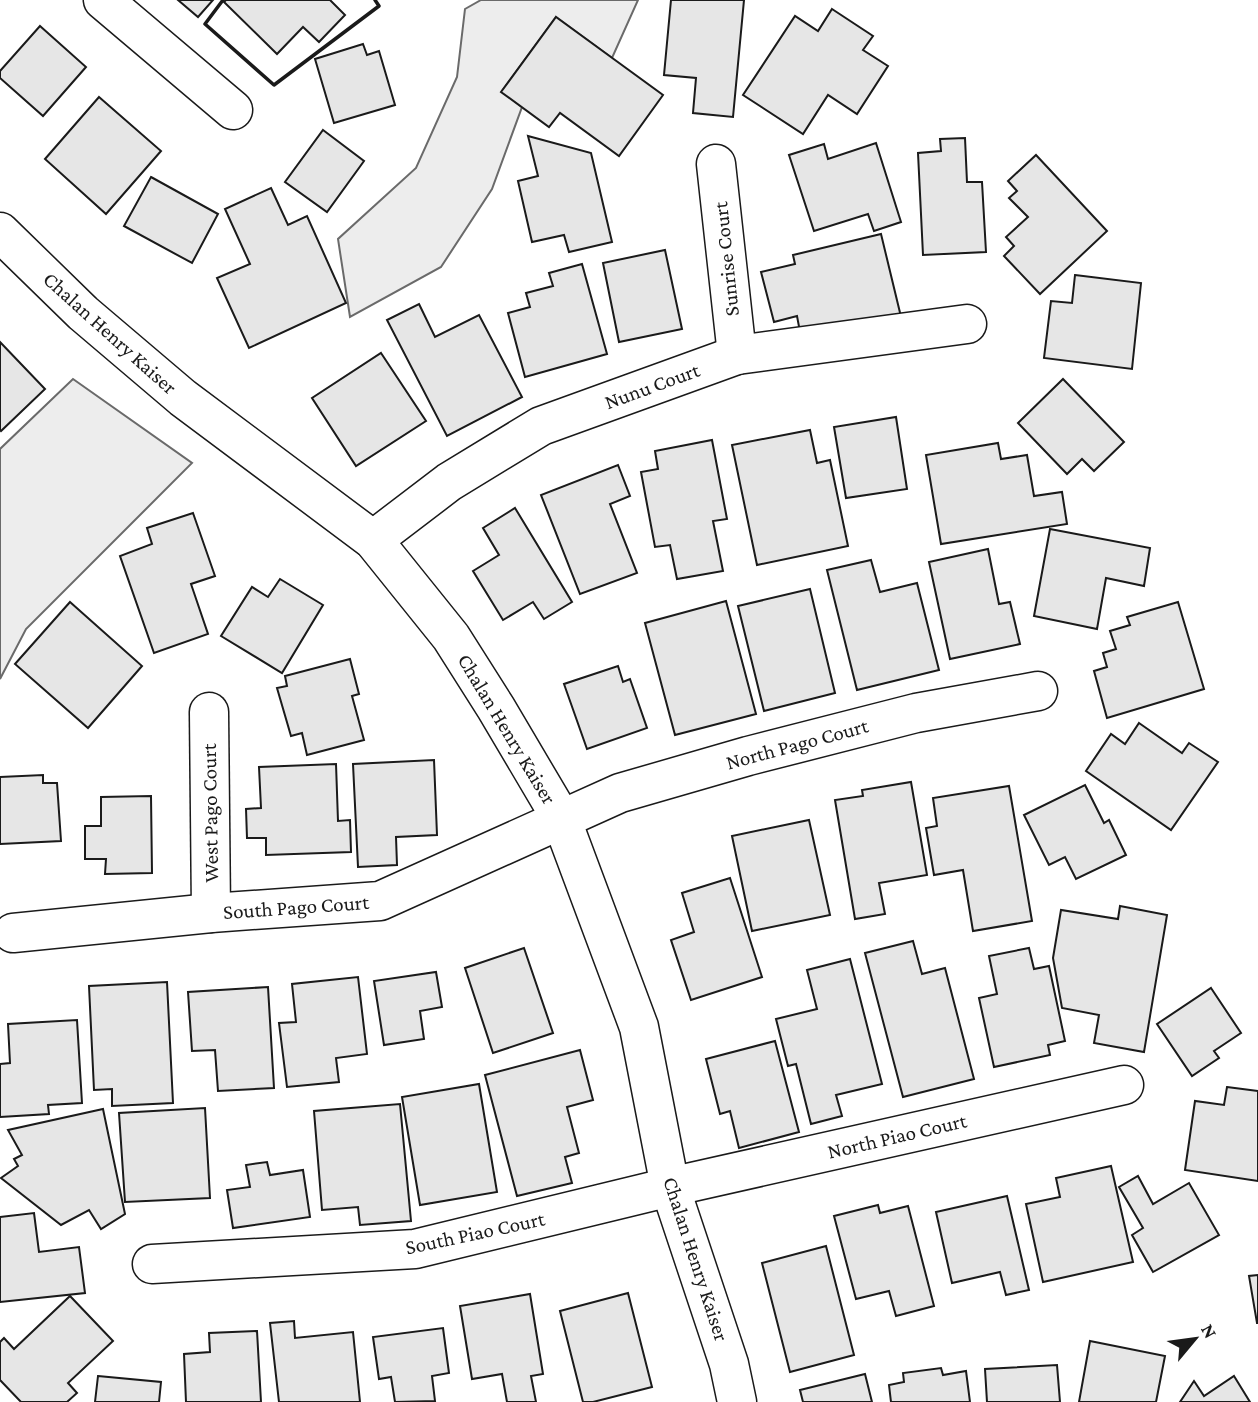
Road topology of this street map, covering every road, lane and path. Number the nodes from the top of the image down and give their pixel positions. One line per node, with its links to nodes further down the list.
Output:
1 (103, 0): 2 (street)
2 (233, 110)
3 (716, 164): 6 (street, Sunrise Court)
4 (1, 235): 7 (street, Chalan Henry Kaiser)
5 (967, 324): 6 (street, Nunu Court)
6 (737, 355): 7 (street, Nunu Court)
7 (373, 540): 10 (street, Chalan Henry Kaiser)
8 (1038, 691): 10 (street, North Pago Court)
9 (208, 712): 11 (street, West Pago Court)
10 (561, 818): 11 (street, South Pago Court); 14 (street, Chalan Henry Kaiser)
11 (211, 913): 12 (street, South Pago Court)
12 (13, 933)
13 (1124, 1085): 14 (street, North Piao Court)
14 (670, 1187): 15 (street, South Piao Court); 16 (street, Chalan Henry Kaiser)
15 (152, 1264)
16 (737, 1402)

